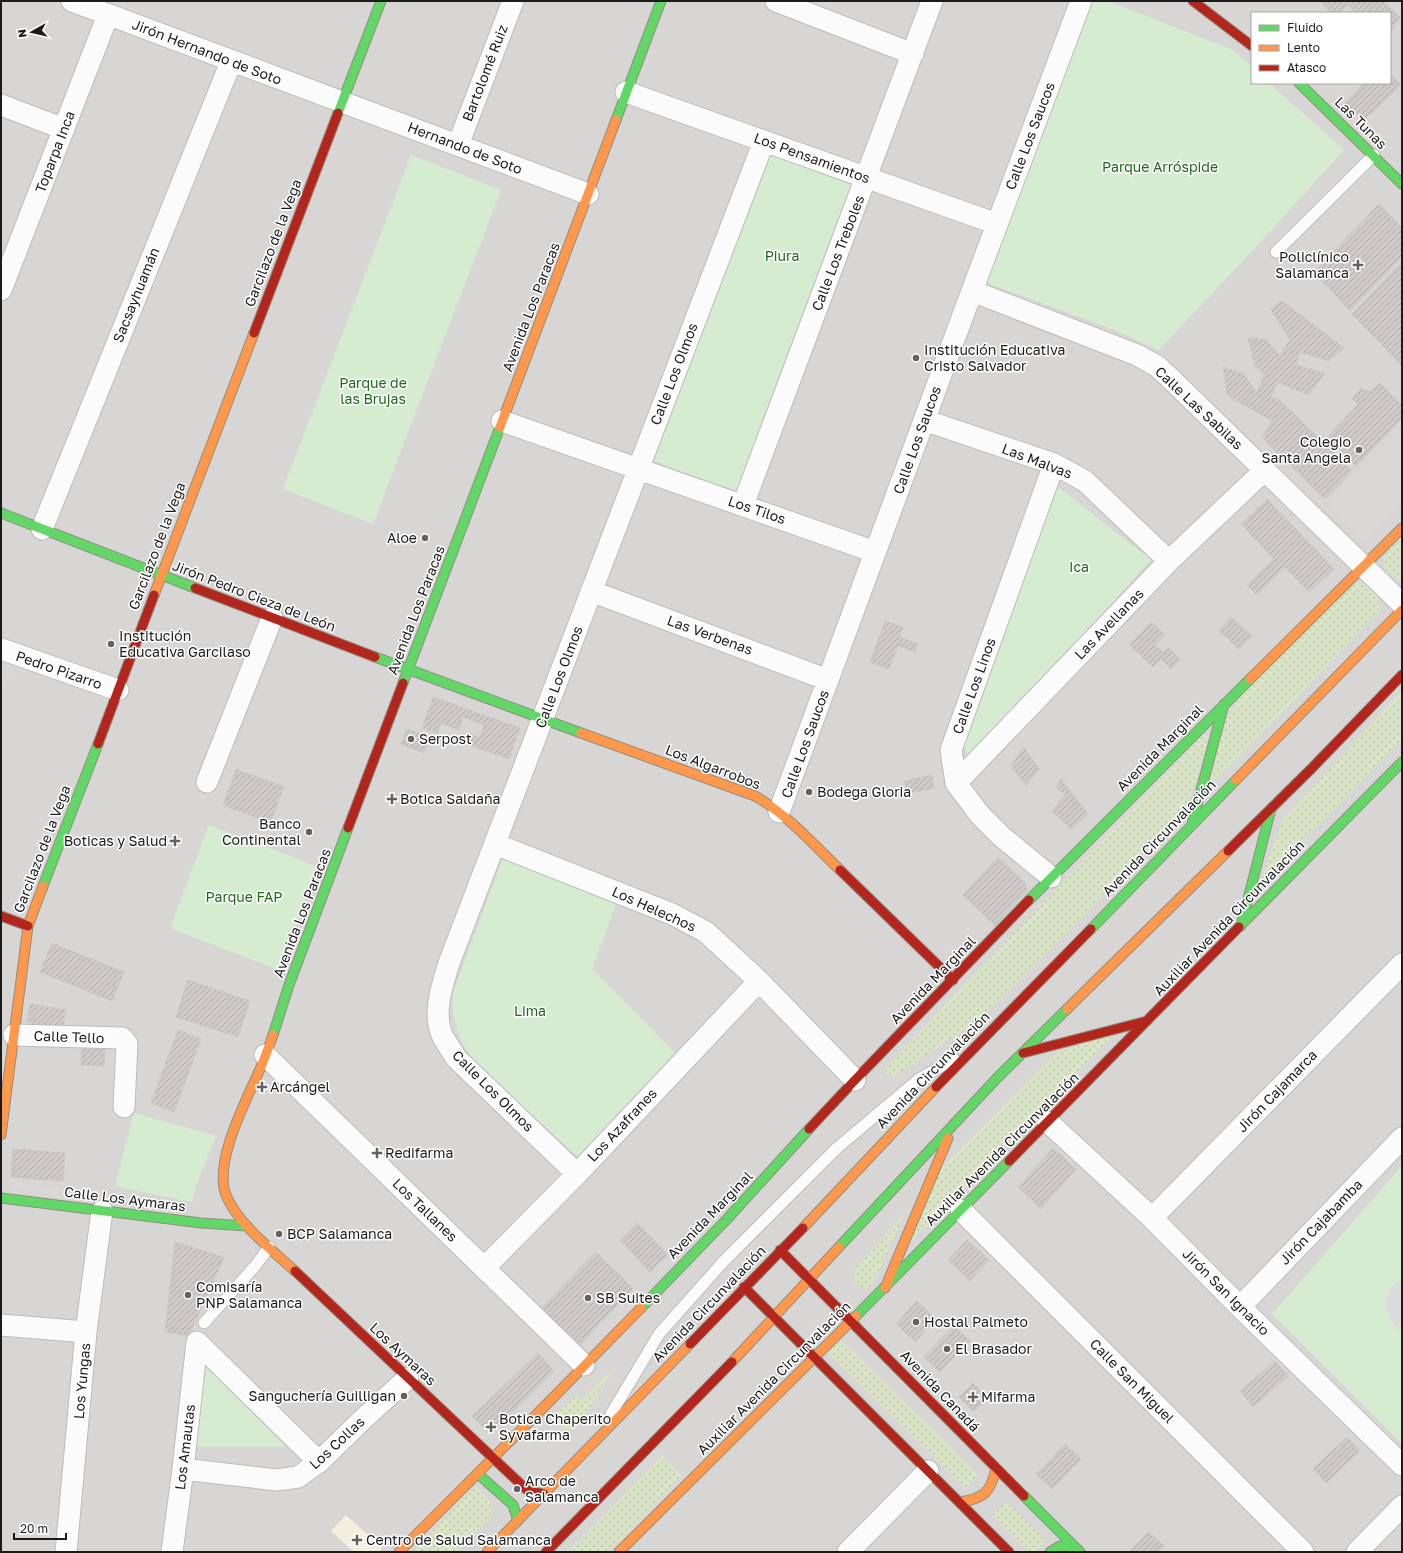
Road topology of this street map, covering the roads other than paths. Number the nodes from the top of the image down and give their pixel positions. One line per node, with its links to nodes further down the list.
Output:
1 (72, 1): 9 (street, Jirón Hernando de Soto)
2 (381, 1): 15 (main road, Garcilazo de la Vega)
3 (513, 1): 19 (street, Bartolomé Ruiz)
4 (661, 1): 14 (main road, Avenida Los Paracas)
5 (776, 1): 11 (street)
6 (932, 1): 11 (street, Calle Los Treboles)
7 (1081, 1): 24 (street, Calle Los Saucos)
8 (1193, 1): 10 (main road)
9 (108, 15): 12 (street, Jirón Hernando de Soto); 17 (street, Toparpa Inca)
10 (1251, 45)
11 (913, 54): 21 (street, Calle Los Treboles)
12 (230, 62): 15 (street, Jirón Hernando de Soto); 35 (street, Sacsayhuamán)
13 (1300, 84): 20 (main road, Las Tunas)
14 (626, 92): 18 (street, Los Pensamientos); 23 (main road, Avenida Los Paracas)
15 (342, 102): 19 (street, Hernando de Soto); 40 (main road, Garcilazo de la Vega)
16 (1, 105): 17 (street)
17 (64, 129): 26 (street, Toparpa Inca)
18 (764, 141): 21 (street, Los Pensamientos); 31 (street, Calle Los Olmos)
19 (458, 145): 23 (street, Hernando de Soto)
20 (1374, 156): 22 (main road, Las Tunas); 25 (lane)
21 (866, 177): 24 (street, Los Pensamientos); 33 (street, Calle Los Treboles)
22 (1402, 184)
23 (588, 194): 29 (main road, Avenida Los Paracas)
24 (997, 224): 27 (street, Calle Los Saucos)
25 (1276, 252)
26 (1, 290)
27 (972, 291): 28 (street, Calle Los Saucos); 32 (street, Calle Las Sabilas)
28 (924, 420): 30 (street, Las Malvas); 37 (street, Calle Los Saucos)
29 (502, 421): 31 (street, Los Tilos); 46 (main road, Avenida Los Paracas)
30 (1054, 464): 38 (street, Las Malvas); 54 (street, Calle Los Linos)
31 (638, 468): 33 (street, Los Tilos); 41 (street, Calle Los Olmos)
32 (1265, 470): 38 (street, Las Avellanas); 39 (street, Calle Las Sabilas)
33 (743, 505): 37 (street, Los Tilos)
34 (1, 513): 35 (main road, Jirón Pedro Cieza de León)
35 (42, 528): 40 (main road, Jirón Pedro Cieza de León)
36 (1402, 528): 39 (main road, Avenida Marginal)
37 (875, 552): 48 (street, Calle Los Saucos)
38 (1169, 561): 54 (street, Las Avellanas)
39 (1363, 566): 42 (street, Calle Las Sabilas); 50 (main road, Avenida Marginal)
40 (162, 575): 44 (main road, Jirón Pedro Cieza de León); 49 (main road, Garcilazo de la Vega)
41 (591, 591): 48 (street, Las Verbenas); 51 (street, Calle Los Olmos)
42 (1402, 604)
43 (1402, 610): 57 (main road, Avenida Circunvalación)
44 (272, 618): 46 (main road, Jirón Pedro Cieza de León); 53 (street)
45 (1, 649): 49 (street, Pedro Pizarro)
46 (408, 670): 51 (main road, Los Algarrobos); 70 (main road, Avenida Los Paracas)
47 (1402, 675): 55 (main road)
48 (828, 680): 56 (street, Calle Los Saucos)
49 (118, 690): 61 (main road, Garcilazo de la Vega)
50 (1224, 704): 57 (main road); 59 (main road, Avenida Marginal)
51 (542, 719): 56 (main road, Los Algarrobos); 58 (street, Calle Los Olmos)
52 (1402, 762): 62 (main road, Auxiliar Avenida Circunvalación)
53 (207, 782)
54 (956, 783): 59 (street, Calle Los Linos)
55 (1271, 808): 62 (main road); 69 (main road)
56 (779, 812): 64 (main road, Los Algarrobos)
57 (1191, 825): 68 (main road, Avenida Circunvalación)
58 (495, 844): 65 (street, Los Helechos); 77 (street, Calle Los Olmos)
59 (1051, 877): 64 (main road, Avenida Marginal)
60 (1, 916): 61 (main road)
61 (28, 926): 67 (main road, Garcilazo de la Vega)
62 (1241, 926): 66 (main road, Auxiliar Avenida Circunvalación)
63 (1402, 964): 81 (street, Jirón Cajamarca)
64 (953, 980): 71 (main road, Avenida Marginal)
65 (759, 981): 71 (street, Los Helechos); 77 (street, Los Azafranes)
66 (1147, 1021): 69 (main road); 73 (main road, Auxiliar Avenida Circunvalación)
67 (14, 1035): 72 (street, Calle Tello); 75 (main road, Garcilazo de la Vega)
68 (971, 1051): 84 (main road, Avenida Circunvalación); 98 (lane)
69 (1022, 1054): 74 (main road)
70 (266, 1055): 82 (main road, Avenida Los Paracas); 85 (street, Los Tallanes)
71 (855, 1080): 96 (main road, Avenida Marginal)
72 (124, 1107)
73 (1048, 1122): 79 (main road, Auxiliar Avenida Circunvalación); 81 (street, Jirón San Ignacio)
74 (955, 1123): 86 (main road); 88 (main road)
75 (1, 1135)
76 (1402, 1138): 89 (street, Jirón Cajabamba)
77 (577, 1174): 85 (street, Los Azafranes)
78 (1, 1198): 80 (main road, Calle Los Aymaras)
79 (961, 1210): 88 (main road, Auxiliar Avenida Circunvalación); 120 (street, Calle San Miguel)
80 (102, 1211): 82 (main road, Calle Los Aymaras); 93 (street, Los Yungas)
81 (1152, 1218): 89 (street, Jirón San Ignacio)
82 (247, 1226): 83 (main road, Los Aymaras)
83 (269, 1247): 94 (lane); 97 (main road, Los Aymaras)
84 (780, 1250): 86 (main road, Avenida Canadá); 87 (main road, Avenida Circunvalación)
85 (484, 1268): 96 (street, Los Tallanes)
86 (810, 1280): 90 (main road); 91 (main road, Avenida Canadá)
87 (744, 1287): 90 (main road); 98 (main road, Avenida Circunvalación)
88 (885, 1288): 91 (main road, Auxiliar Avenida Circunvalación)
89 (1240, 1307): 101 (street, Jirón San Ignacio)
90 (774, 1318): 95 (main road); 115 (main road)
91 (852, 1322): 95 (main road, Auxiliar Avenida Circunvalación); 102 (main road, Avenida Canadá)
92 (1, 1325): 93 (street)
93 (86, 1332): 111 (street, Los Yungas)
94 (201, 1332): 100 (street); 103 (street, Los Amautas)
95 (815, 1358): 104 (main road); 116 (main road, Auxiliar Avenida Circunvalación)
96 (584, 1365): 99 (main road, Avenida Marginal)
97 (408, 1378): 99 (main road, Los Aymaras); 100 (street, Los Collas)
98 (594, 1442): 106 (main road, Avenida Circunvalación)
99 (492, 1459): 105 (main road, Avenida Marginal); 106 (main road, Los Aymaras)
100 (319, 1462): 103 (street, Los Collas)
101 (1402, 1465)
102 (996, 1468): 107 (main road); 110 (main road, Avenida Canadá)
103 (183, 1469): 112 (street, Los Amautas)
104 (928, 1471): 107 (main road); 117 (street)
105 (478, 1474): 109 (main road); 113 (main road, Avenida Marginal)
106 (544, 1494): 109 (main road, Avenida Circunvalación)
107 (959, 1502): 118 (main road)
108 (1402, 1506): 121 (street)
109 (518, 1520): 114 (main road, Avenida Circunvalación)
110 (1078, 1549): 119 (main road)
111 (66, 1552)
112 (172, 1552)
113 (399, 1552)
114 (487, 1552)
115 (546, 1552)
116 (619, 1552)
117 (848, 1552)
118 (1009, 1552)
119 (1050, 1552)
120 (1303, 1552)
121 (1357, 1552)

